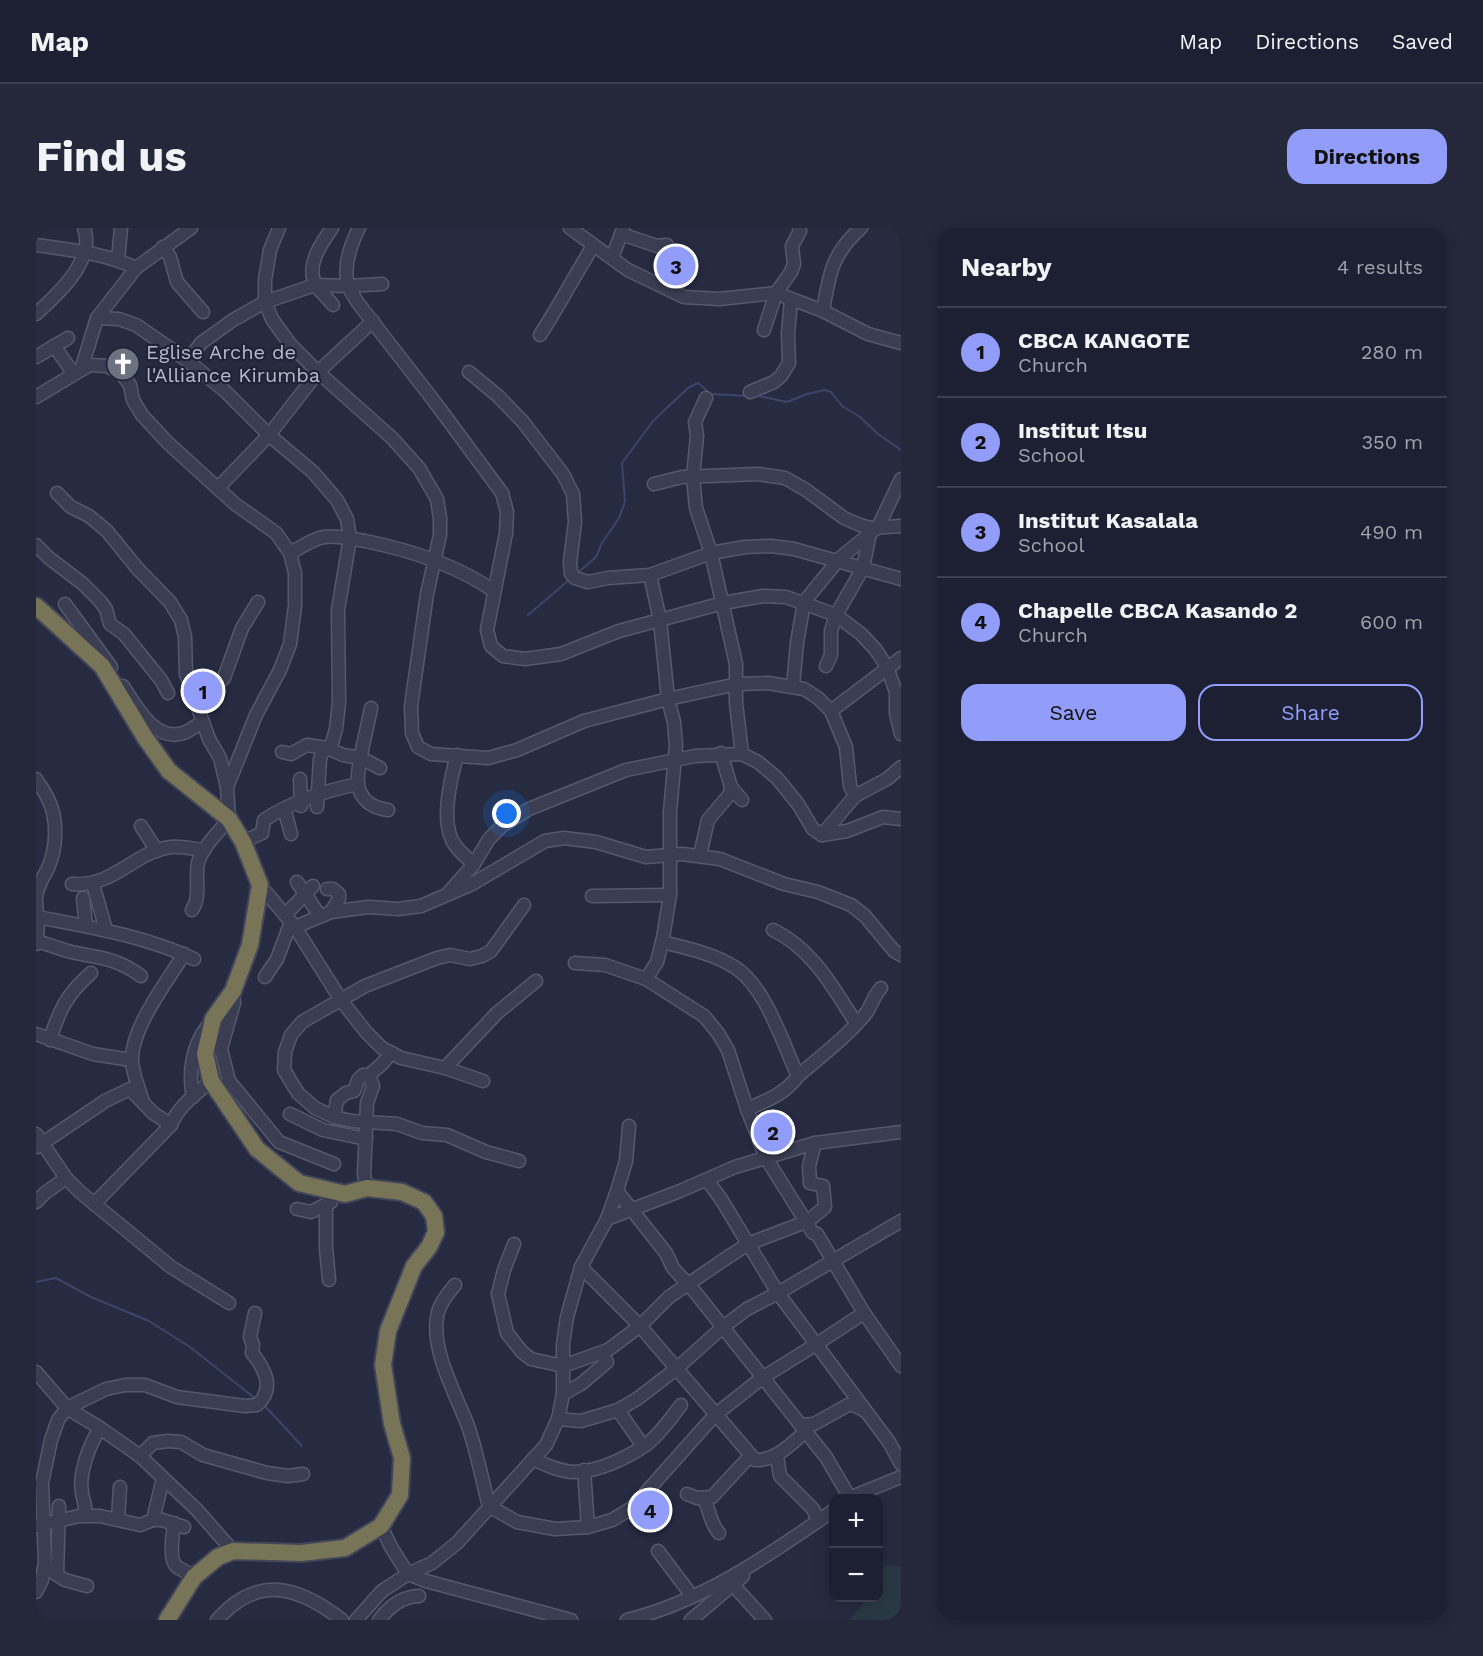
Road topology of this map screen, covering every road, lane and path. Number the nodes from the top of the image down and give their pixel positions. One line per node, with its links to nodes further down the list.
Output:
1 (84, 228): 15 (street)
2 (121, 228): 17 (street)
3 (191, 228): 14 (street)
4 (279, 228): 24 (street)
5 (332, 228): 20 (street)
6 (359, 228): 21 (street)
7 (570, 228): 13 (street)
8 (799, 228): 22 (street)
9 (861, 228): 26 (street)
10 (622, 231): 12 (street); 16 (street)
11 (36, 245): 15 (street)
12 (667, 245)
13 (593, 246): 16 (street); 32 (street)
14 (163, 247): 18 (street); 27 (street)
15 (85, 252): 17 (street); 28 (street)
16 (612, 258): 22 (street)
17 (118, 260): 18 (street)
18 (136, 268): 29 (street)
19 (382, 284): 21 (street)
20 (315, 285): 21 (street); 24 (street); 25 (street)
21 (348, 286): 30 (street)
22 (776, 293): 23 (street); 31 (street)
23 (791, 299): 26 (street); 41 (street)
24 (265, 302): 37 (street); 39 (street)
25 (333, 305)
26 (823, 311): 34 (street)
27 (203, 312)
28 (36, 314)
29 (97, 318): 37 (street); 38 (street)
30 (373, 321): 39 (street); 61 (street)
31 (764, 330)
32 (540, 335)
33 (68, 338): 35 (street)
34 (901, 343)
35 (54, 346): 36 (street); 38 (street)
36 (36, 357)
37 (188, 361): 44 (street)
38 (78, 372): 42 (street); 48 (street)
39 (318, 372): 44 (street); 56 (street)
40 (469, 372): 59 (street)
41 (750, 392)
42 (36, 397)
43 (706, 398): 45 (street)
44 (268, 435): 48 (street); 52 (street)
45 (693, 477): 47 (street); 51 (street); 55 (street)
46 (901, 479): 51 (street)
47 (654, 484)
48 (218, 488): 54 (street)
49 (57, 493): 76 (street)
50 (901, 526): 51 (street)
51 (874, 530): 57 (street); 58 (street)
52 (350, 538): 54 (street); 56 (street); 81 (street)
53 (36, 545): 74 (street)
54 (290, 553): 93 (street)
55 (711, 553): 57 (street); 59 (street); 64 (street)
56 (434, 561): 61 (street); 85 (street)
57 (837, 562): 58 (street); 63 (street)
58 (863, 568): 60 (street); 67 (street)
59 (650, 576): 68 (street)
60 (901, 579)
61 (494, 591): 68 (street)
62 (258, 602): 76 (street)
63 (804, 602): 64 (street); 67 (street); 73 (street)
64 (723, 603): 68 (street); 72 (street)
65 (65, 604): 79 (street)
66 (36, 606): 102 (highway)
67 (836, 615): 70 (street); 71 (street)
68 (660, 620): 75 (street)
69 (901, 658): 71 (street)
70 (826, 666)
71 (887, 667): 78 (street); 80 (street)
72 (737, 684): 73 (street); 75 (street); 84 (street)
73 (793, 686): 78 (street)
74 (168, 693)
75 (668, 699): 85 (street); 87 (street)
76 (196, 705): 79 (street)
77 (371, 708): 86 (street)
78 (831, 711): 96 (street)
79 (203, 722): 93 (street)
80 (901, 734)
81 (327, 748): 82 (street); 86 (street); 95 (street)
82 (282, 752)
83 (721, 753): 84 (street); 87 (street); 94 (street)
84 (742, 754): 106 (street)
85 (457, 755): 112 (street)
86 (361, 758): 89 (street); 92 (street)
87 (674, 761): 110 (street); 112 (street)
88 (901, 767): 96 (street)
89 (380, 768)
90 (300, 778): 97 (street)
91 (36, 779): 126 (street)
92 (358, 784): 95 (street); 100 (street)
93 (227, 787): 102 (street)
94 (731, 787): 98 (street); 111 (street)
95 (318, 794): 97 (street); 99 (street)
96 (855, 796): 106 (street)
97 (301, 800): 101 (street)
98 (742, 800)
99 (317, 807)
100 (388, 810)
101 (279, 815): 105 (street); 107 (street)
102 (229, 819): 107 (highway); 108 (street)
103 (901, 819): 106 (street)
104 (141, 826): 109 (street)
105 (291, 834)
106 (822, 835)
107 (243, 842): 116 (highway)
108 (204, 850): 109 (street); 124 (street)
109 (157, 851): 115 (street)
110 (671, 855): 111 (street); 119 (street); 121 (street)
111 (700, 855): 133 (street)
112 (474, 864): 121 (street)
113 (297, 882): 118 (street)
114 (72, 884): 115 (street)
115 (93, 884): 129 (street)
116 (260, 885): 127 (street); 141 (highway)
117 (327, 889): 125 (street)
118 (309, 890): 125 (street); 127 (street)
119 (670, 895): 120 (street); 132 (street)
120 (592, 896)
121 (444, 897): 125 (street)
122 (82, 898): 128 (street)
123 (524, 904): 142 (street)
124 (192, 910)
125 (326, 914): 127 (street)
126 (38, 916): 128 (street); 131 (street)
127 (291, 921): 137 (street); 142 (street)
128 (86, 926): 129 (street)
129 (106, 930): 148 (street)
130 (773, 930): 144 (street)
131 (36, 942): 136 (street)
132 (662, 942): 138 (street); 151 (street)
133 (901, 955)
134 (575, 963): 138 (street)
135 (91, 973): 146 (street)
136 (141, 976)
137 (266, 977)
138 (646, 979): 156 (street)
139 (536, 981): 149 (street)
140 (881, 988): 144 (street)
141 (233, 992): 143 (highway); 168 (street)
142 (341, 999): 147 (street); 158 (street)
143 (213, 1019): 152 (highway); 154 (street)
144 (856, 1023): 151 (street)
145 (36, 1034): 146 (street)
146 (50, 1040): 148 (street)
147 (390, 1054): 149 (street); 150 (street)
148 (131, 1060): 155 (street)
149 (445, 1068): 153 (street)
150 (369, 1075): 158 (street); 159 (street)
151 (798, 1076): 156 (street)
152 (211, 1081): 154 (street); 173 (highway)
153 (483, 1081)
154 (193, 1097): 160 (street)
155 (144, 1103): 160 (street); 164 (street)
156 (747, 1109): 166 (street)
157 (290, 1114): 163 (street)
158 (334, 1117): 159 (street)
159 (367, 1121): 163 (street); 167 (street)
160 (171, 1125): 175 (street)
161 (629, 1126): 172 (street)
162 (901, 1132): 165 (street)
163 (366, 1139): 171 (street)
164 (38, 1142): 169 (street)
165 (815, 1143): 166 (street); 180 (street)
166 (766, 1158): 170 (street); 180 (street)
167 (519, 1161)
168 (334, 1164)
169 (66, 1178): 174 (street); 175 (street)
170 (707, 1180): 177 (street); 183 (street)
171 (367, 1188): 173 (highway); 235 (highway)
172 (617, 1191): 177 (street); 179 (street)
173 (345, 1194): 176 (street)
174 (36, 1202)
175 (94, 1204): 190 (street)
176 (326, 1204): 178 (street); 186 (street)
177 (632, 1208): 179 (street); 187 (street)
178 (297, 1209)
179 (607, 1219): 185 (street)
180 (807, 1221): 183 (street); 184 (street)
181 (901, 1221): 184 (street)
182 (514, 1244): 197 (street)
183 (748, 1244): 187 (street); 189 (street)
184 (832, 1260): 189 (street); 191 (street)
185 (581, 1267): 193 (street); 197 (street)
186 (329, 1280)
187 (688, 1284): 193 (street); 194 (street)
188 (455, 1285): 227 (street)
189 (778, 1293): 194 (street); 195 (street)
190 (230, 1303)
191 (864, 1312): 195 (street); 198 (street)
192 (255, 1313): 204 (street)
193 (640, 1326): 196 (street); 199 (street)
194 (723, 1327): 199 (street); 201 (street)
195 (815, 1346): 201 (street); 206 (street)
196 (607, 1362): 197 (street); 202 (street)
197 (564, 1366): 202 (street)
198 (901, 1366)
199 (676, 1369): 205 (street); 207 (street)
200 (36, 1372): 204 (street)
201 (762, 1378): 207 (street); 210 (street)
202 (563, 1394): 208 (street)
203 (681, 1405): 211 (street)
204 (67, 1408): 209 (street); 234 (street)
205 (618, 1410): 208 (street); 211 (street)
206 (867, 1413): 210 (street); 216 (street)
207 (715, 1415): 214 (street); 236 (street)
208 (558, 1419): 215 (street)
209 (100, 1428): 213 (street); 229 (street)
210 (803, 1428): 212 (street); 223 (street)
211 (643, 1446): 217 (street)
212 (777, 1455): 214 (street); 233 (street)
213 (140, 1456): 218 (street); 220 (street)
214 (750, 1456): 225 (street)
215 (533, 1459): 217 (street); 227 (street)
216 (901, 1464)
217 (584, 1470): 236 (street)
218 (303, 1474)
219 (901, 1477): 224 (street)
220 (163, 1478): 231 (street); 238 (street)
221 (120, 1486): 230 (street)
222 (687, 1494): 225 (street)
223 (848, 1494)
224 (860, 1494)
225 (704, 1499): 237 (street)
226 (59, 1506): 232 (street)
227 (489, 1506): 236 (street); 242 (street)
228 (829, 1513): 233 (street)
229 (85, 1516): 230 (street); 232 (street)
230 (118, 1519): 231 (street)
231 (153, 1520): 244 (street)
232 (59, 1521): 234 (street); 243 (street)
233 (818, 1521): 240 (street)
234 (39, 1525): 241 (street)
235 (381, 1526): 238 (highway); 242 (street)
236 (588, 1527)
237 (719, 1533)
238 (233, 1551): 244 (highway)
239 (658, 1551): 249 (street)
240 (752, 1566): 245 (street); 249 (street)
241 (44, 1568): 243 (street); 247 (street)
242 (408, 1574): 253 (street); 255 (street)
243 (57, 1575): 246 (street)
244 (194, 1577): 250 (highway)
245 (733, 1585): 257 (street); 258 (street)
246 (87, 1586)
247 (36, 1592)
248 (420, 1596): 254 (street)
249 (692, 1596): 256 (street)
250 (167, 1620)
251 (217, 1620): 252 (street)
252 (342, 1620)
253 (356, 1620)
254 (379, 1620)
255 (571, 1620)
256 (628, 1620)
257 (691, 1620)
258 (765, 1620)

